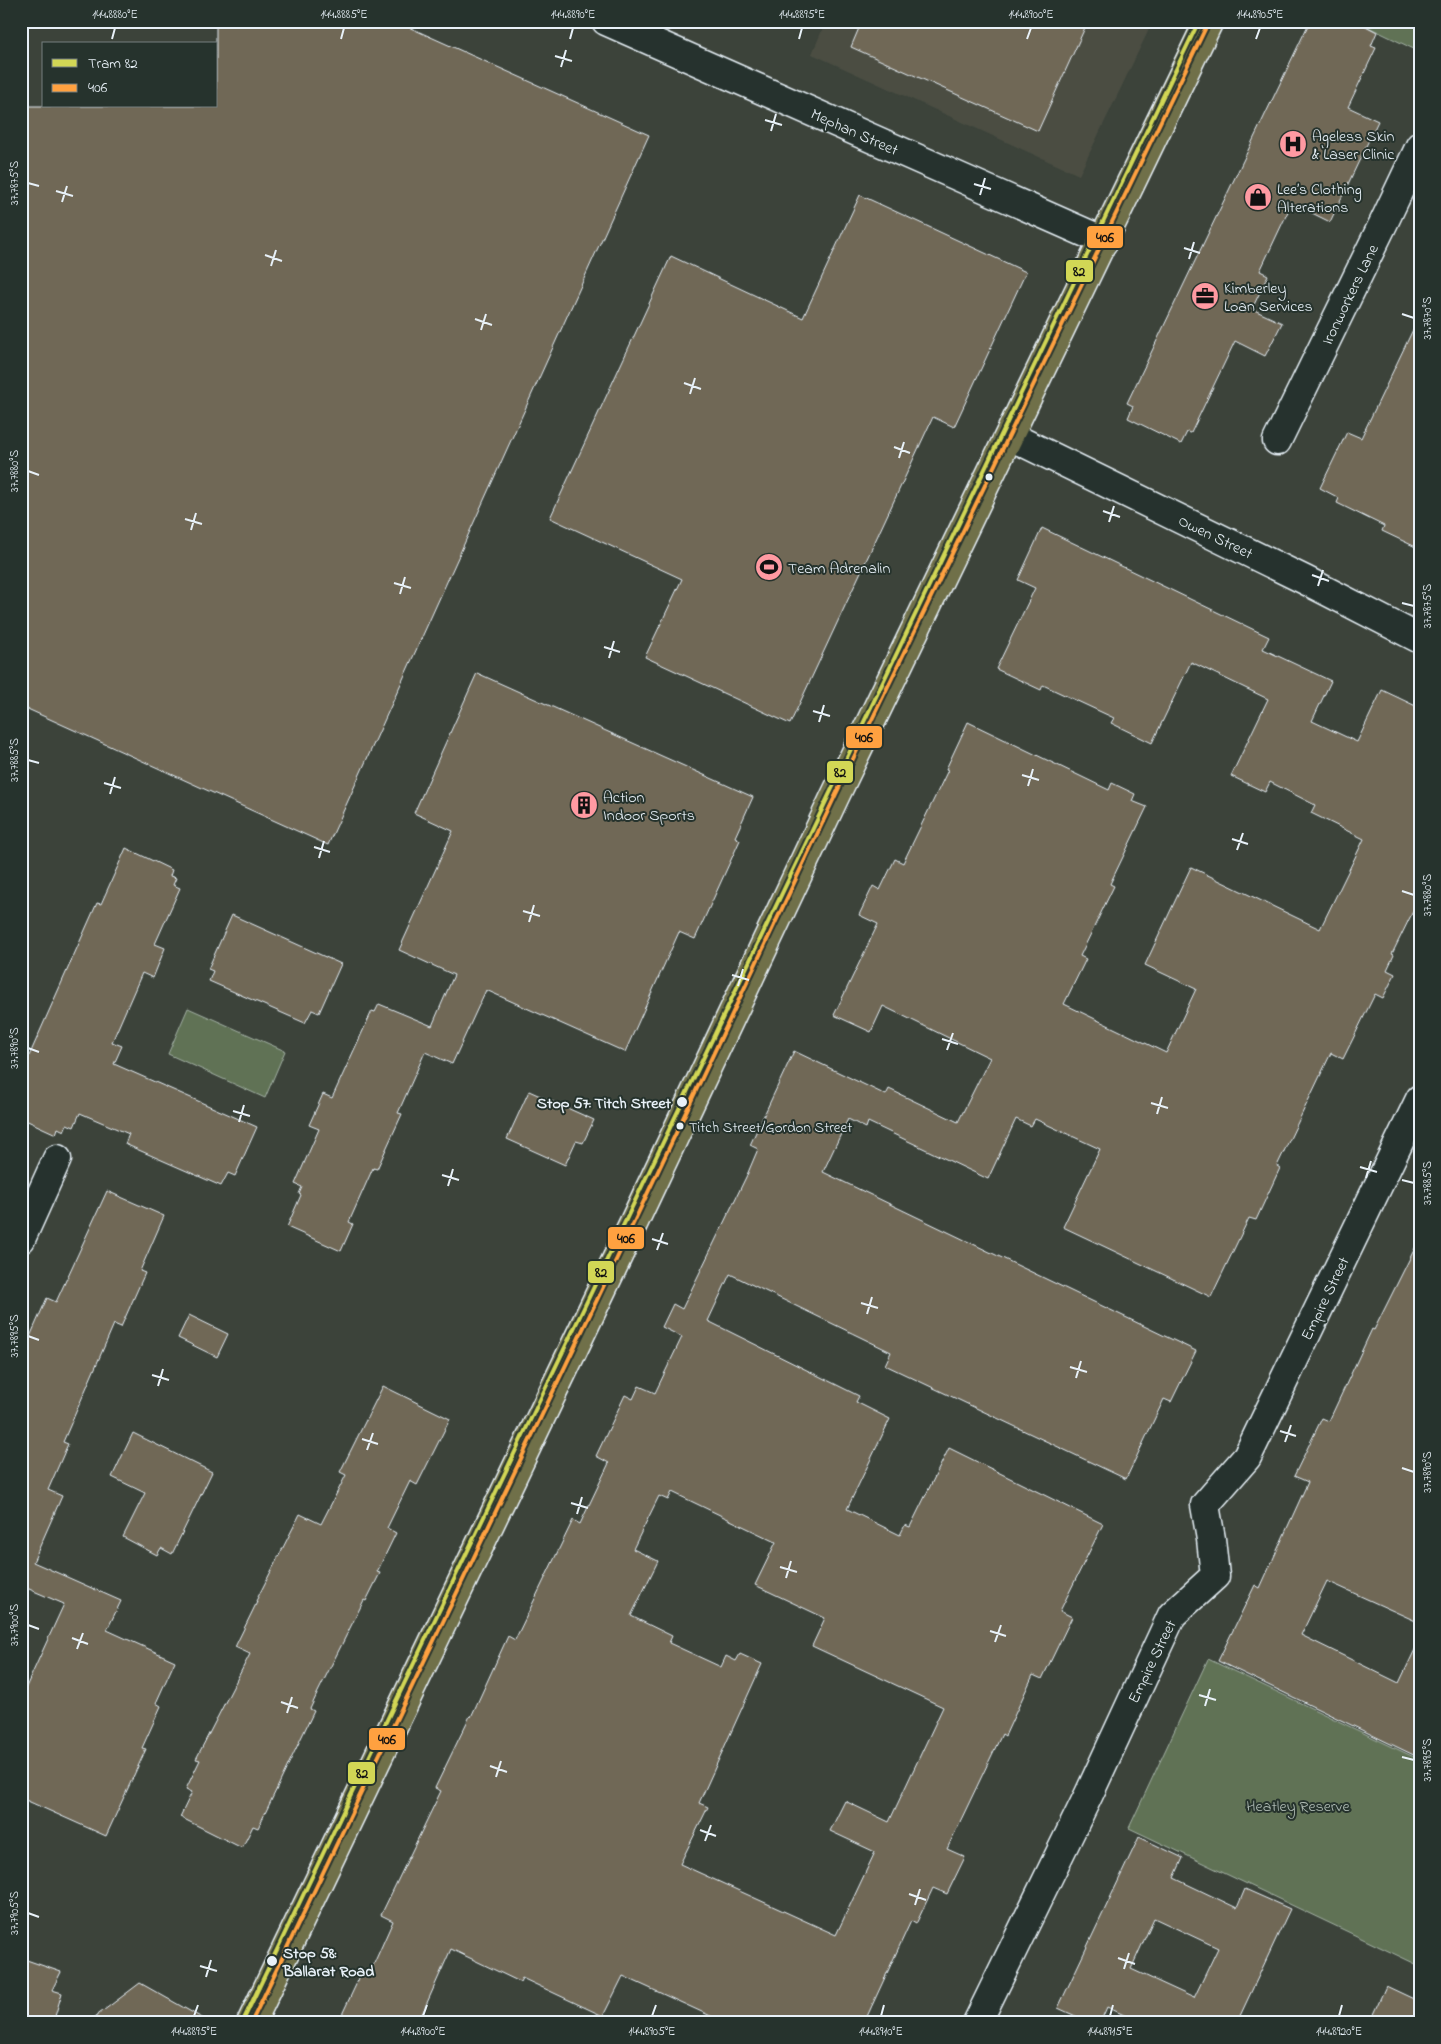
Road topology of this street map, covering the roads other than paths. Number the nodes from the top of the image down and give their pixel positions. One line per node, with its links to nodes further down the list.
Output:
1 (606, 21): 3 (street, Mephan Street)
2 (1209, 21): 6 (main road)
3 (652, 31): 6 (street, Mephan Street)
4 (1420, 146): 5 (street, Ironworkers Lane)
5 (1410, 191): 8 (street, Ironworkers Lane)
6 (1104, 240): 7 (main road)
7 (1010, 436): 9 (street, Owen Street); 13 (main road)
8 (1277, 441)
9 (1420, 640)
10 (1420, 1099): 14 (street, Empire Street)
11 (57, 1159): 12 (street)
12 (21, 1239)
13 (250, 2023)
14 (977, 2023)

